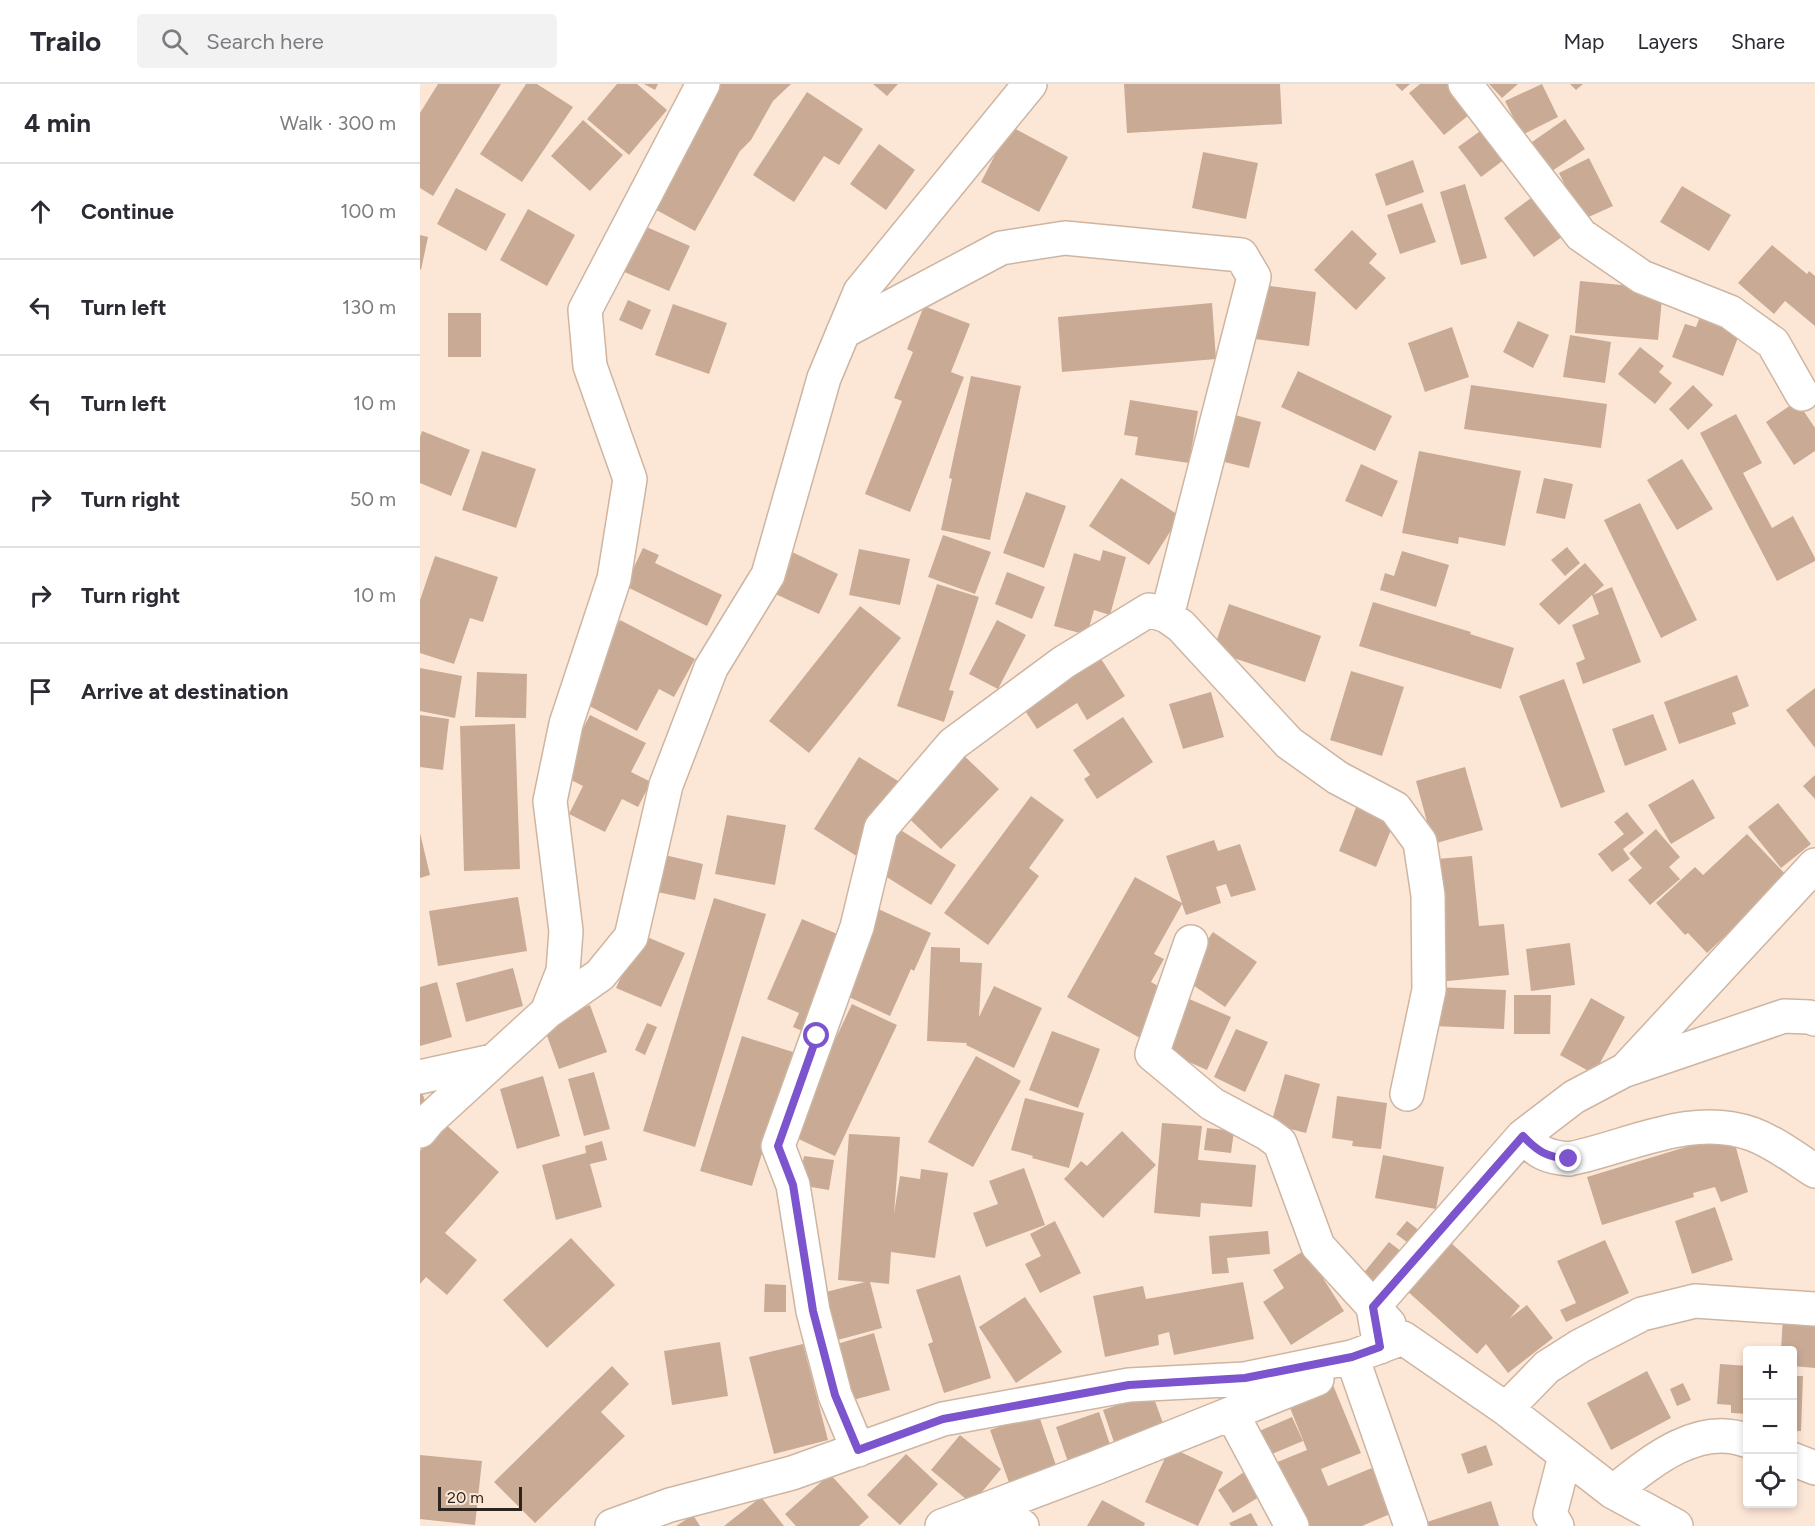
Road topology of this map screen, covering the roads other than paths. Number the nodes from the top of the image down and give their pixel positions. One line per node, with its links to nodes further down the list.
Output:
1 (703, 84): 9 (street)
2 (1029, 84): 4 (street)
3 (1465, 84): 5 (street)
4 (843, 332): 6 (street); 9 (street)
5 (1802, 394)
6 (1167, 616): 14 (street); 24 (street)
7 (1811, 872): 12 (street)
8 (1191, 942): 18 (street)
9 (547, 1012): 11 (street)
10 (1815, 1019): 12 (street)
11 (494, 1061): 13 (street); 15 (street)
12 (1623, 1071): 16 (street)
13 (420, 1077)
14 (1407, 1094)
15 (424, 1125)
16 (1523, 1136): 17 (street); 18 (street)
17 (1815, 1171)
18 (1373, 1307): 20 (street)
19 (1815, 1309): 21 (street)
20 (1372, 1351): 21 (street); 22 (street); 24 (street); 34 (street)
21 (1506, 1409): 25 (street)
22 (1232, 1414): 29 (street); 33 (street)
23 (1743, 1439): 28 (street)
24 (858, 1450): 30 (street)
25 (1565, 1456): 28 (street); 35 (street)
26 (1797, 1461): 27 (street)
27 (1815, 1468)
28 (1613, 1492): 36 (street)
29 (991, 1508): 31 (street); 32 (street)
30 (612, 1526)
31 (942, 1526)
32 (1022, 1526)
33 (1292, 1526)
34 (1411, 1526)
35 (1557, 1526)
36 (1676, 1526)

